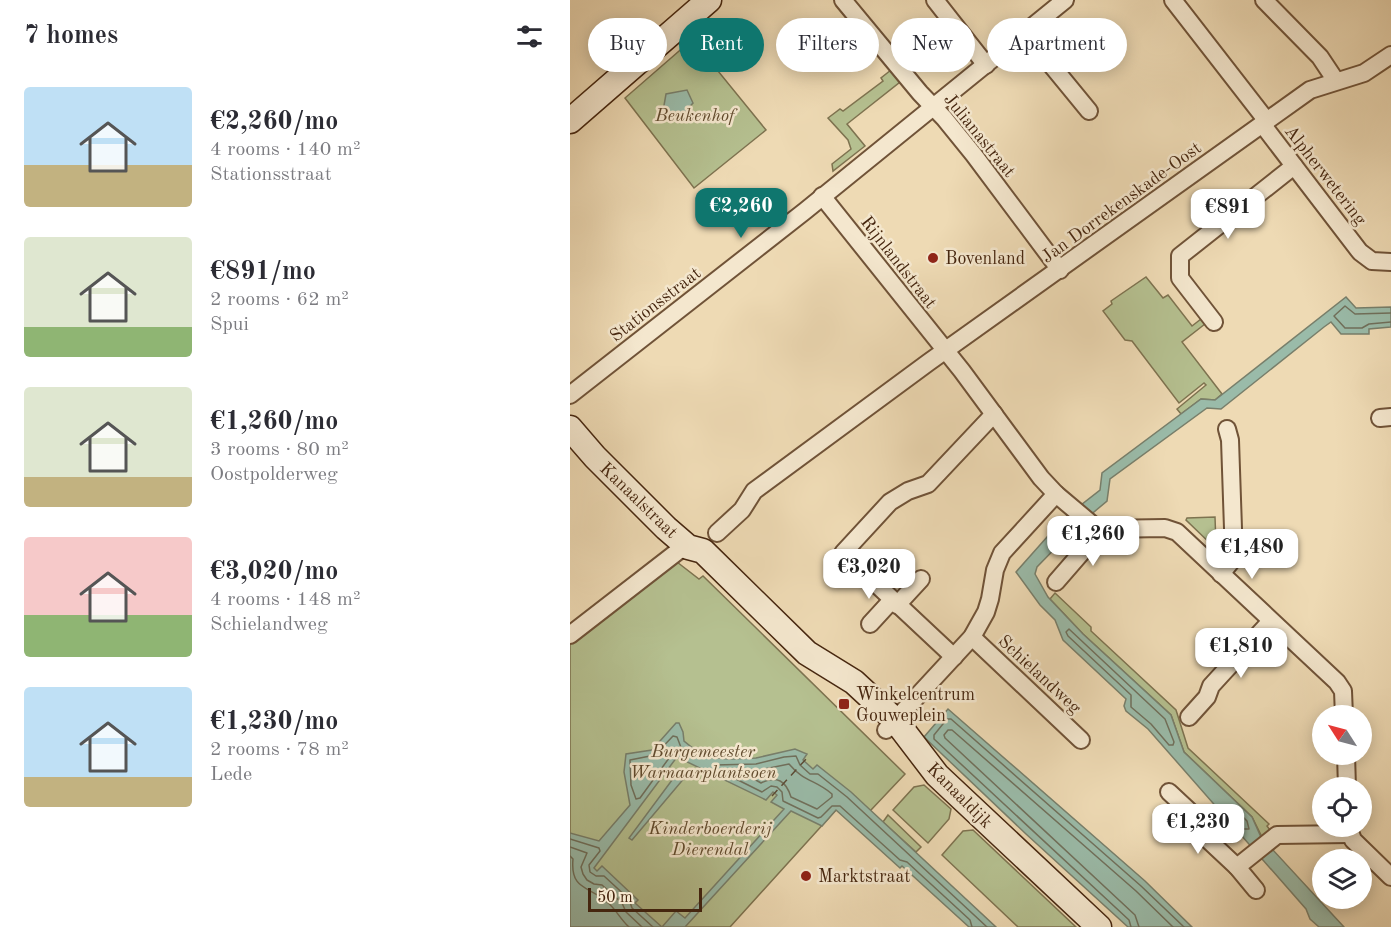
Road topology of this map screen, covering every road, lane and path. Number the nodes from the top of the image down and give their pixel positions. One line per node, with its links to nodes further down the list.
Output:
1 (696, 0): 14 (main road)
2 (709, 0): 16 (main road)
3 (843, 0): 13 (street, Julianastraat)
4 (935, 0): 10 (street)
5 (1065, 0): 8 (street, Stationsstraat)
6 (1173, 0): 17 (street, Alpherwetering)
7 (1264, 0): 12 (street)
8 (1043, 18)
9 (1391, 55): 12 (street, Jan Dorrekenskade-Oost)
10 (986, 65): 13 (street, Stationsstraat)
11 (1057, 72): 15 (street)
12 (1336, 81): 17 (street, Jan Dorrekenskade-Oost)
13 (933, 106): 19 (street, Stationsstraat); 21 (street, Julianastraat)
14 (570, 109)
15 (1089, 111)
16 (570, 121)
17 (1265, 122): 18 (street, Alpherwetering); 21 (street, Jan Dorrekenskade-Oost)
18 (1294, 166): 20 (street, Alpherwetering); 22 (street)
19 (822, 196): 23 (street, Rijnlandstraat); 24 (street, Stationsstraat)
20 (1391, 262)
21 (1060, 270): 23 (street, Jan Dorrekenskade-Oost)
22 (1214, 322)
23 (946, 351): 25 (street); 30 (street, Jan Dorrekenskade-Oost)
24 (570, 395)
25 (994, 414): 28 (street); 35 (street)
26 (570, 428): 31 (main road, Kanaalstraat)
27 (1227, 429): 32 (street)
28 (1056, 494): 29 (street); 39 (street, Schielandweg)
29 (1095, 525): 32 (street); 34 (street)
30 (717, 533)
31 (687, 546): 38 (street); 43 (main road, Kanaaldijk)
32 (1221, 574): 36 (street)
33 (921, 579): 35 (street)
34 (1056, 582)
35 (895, 602): 37 (street); 40 (street)
36 (1271, 621): 41 (street); 42 (street)
37 (870, 624)
38 (570, 635)
39 (972, 637): 40 (street, Schielandweg); 44 (street, Schielandweg)
40 (954, 657): 43 (street, Schielandweg)
41 (1343, 705)
42 (1189, 717)
43 (890, 725): 51 (main road, Kanaaldijk); 52 (main road, Kanaaldijk)
44 (1081, 740)
45 (1169, 792): 48 (street)
46 (1312, 833): 48 (street)
47 (1353, 837): 49 (street)
48 (1237, 867): 50 (street)
49 (1391, 877)
50 (1256, 890)
51 (1087, 927)
52 (1100, 927)

